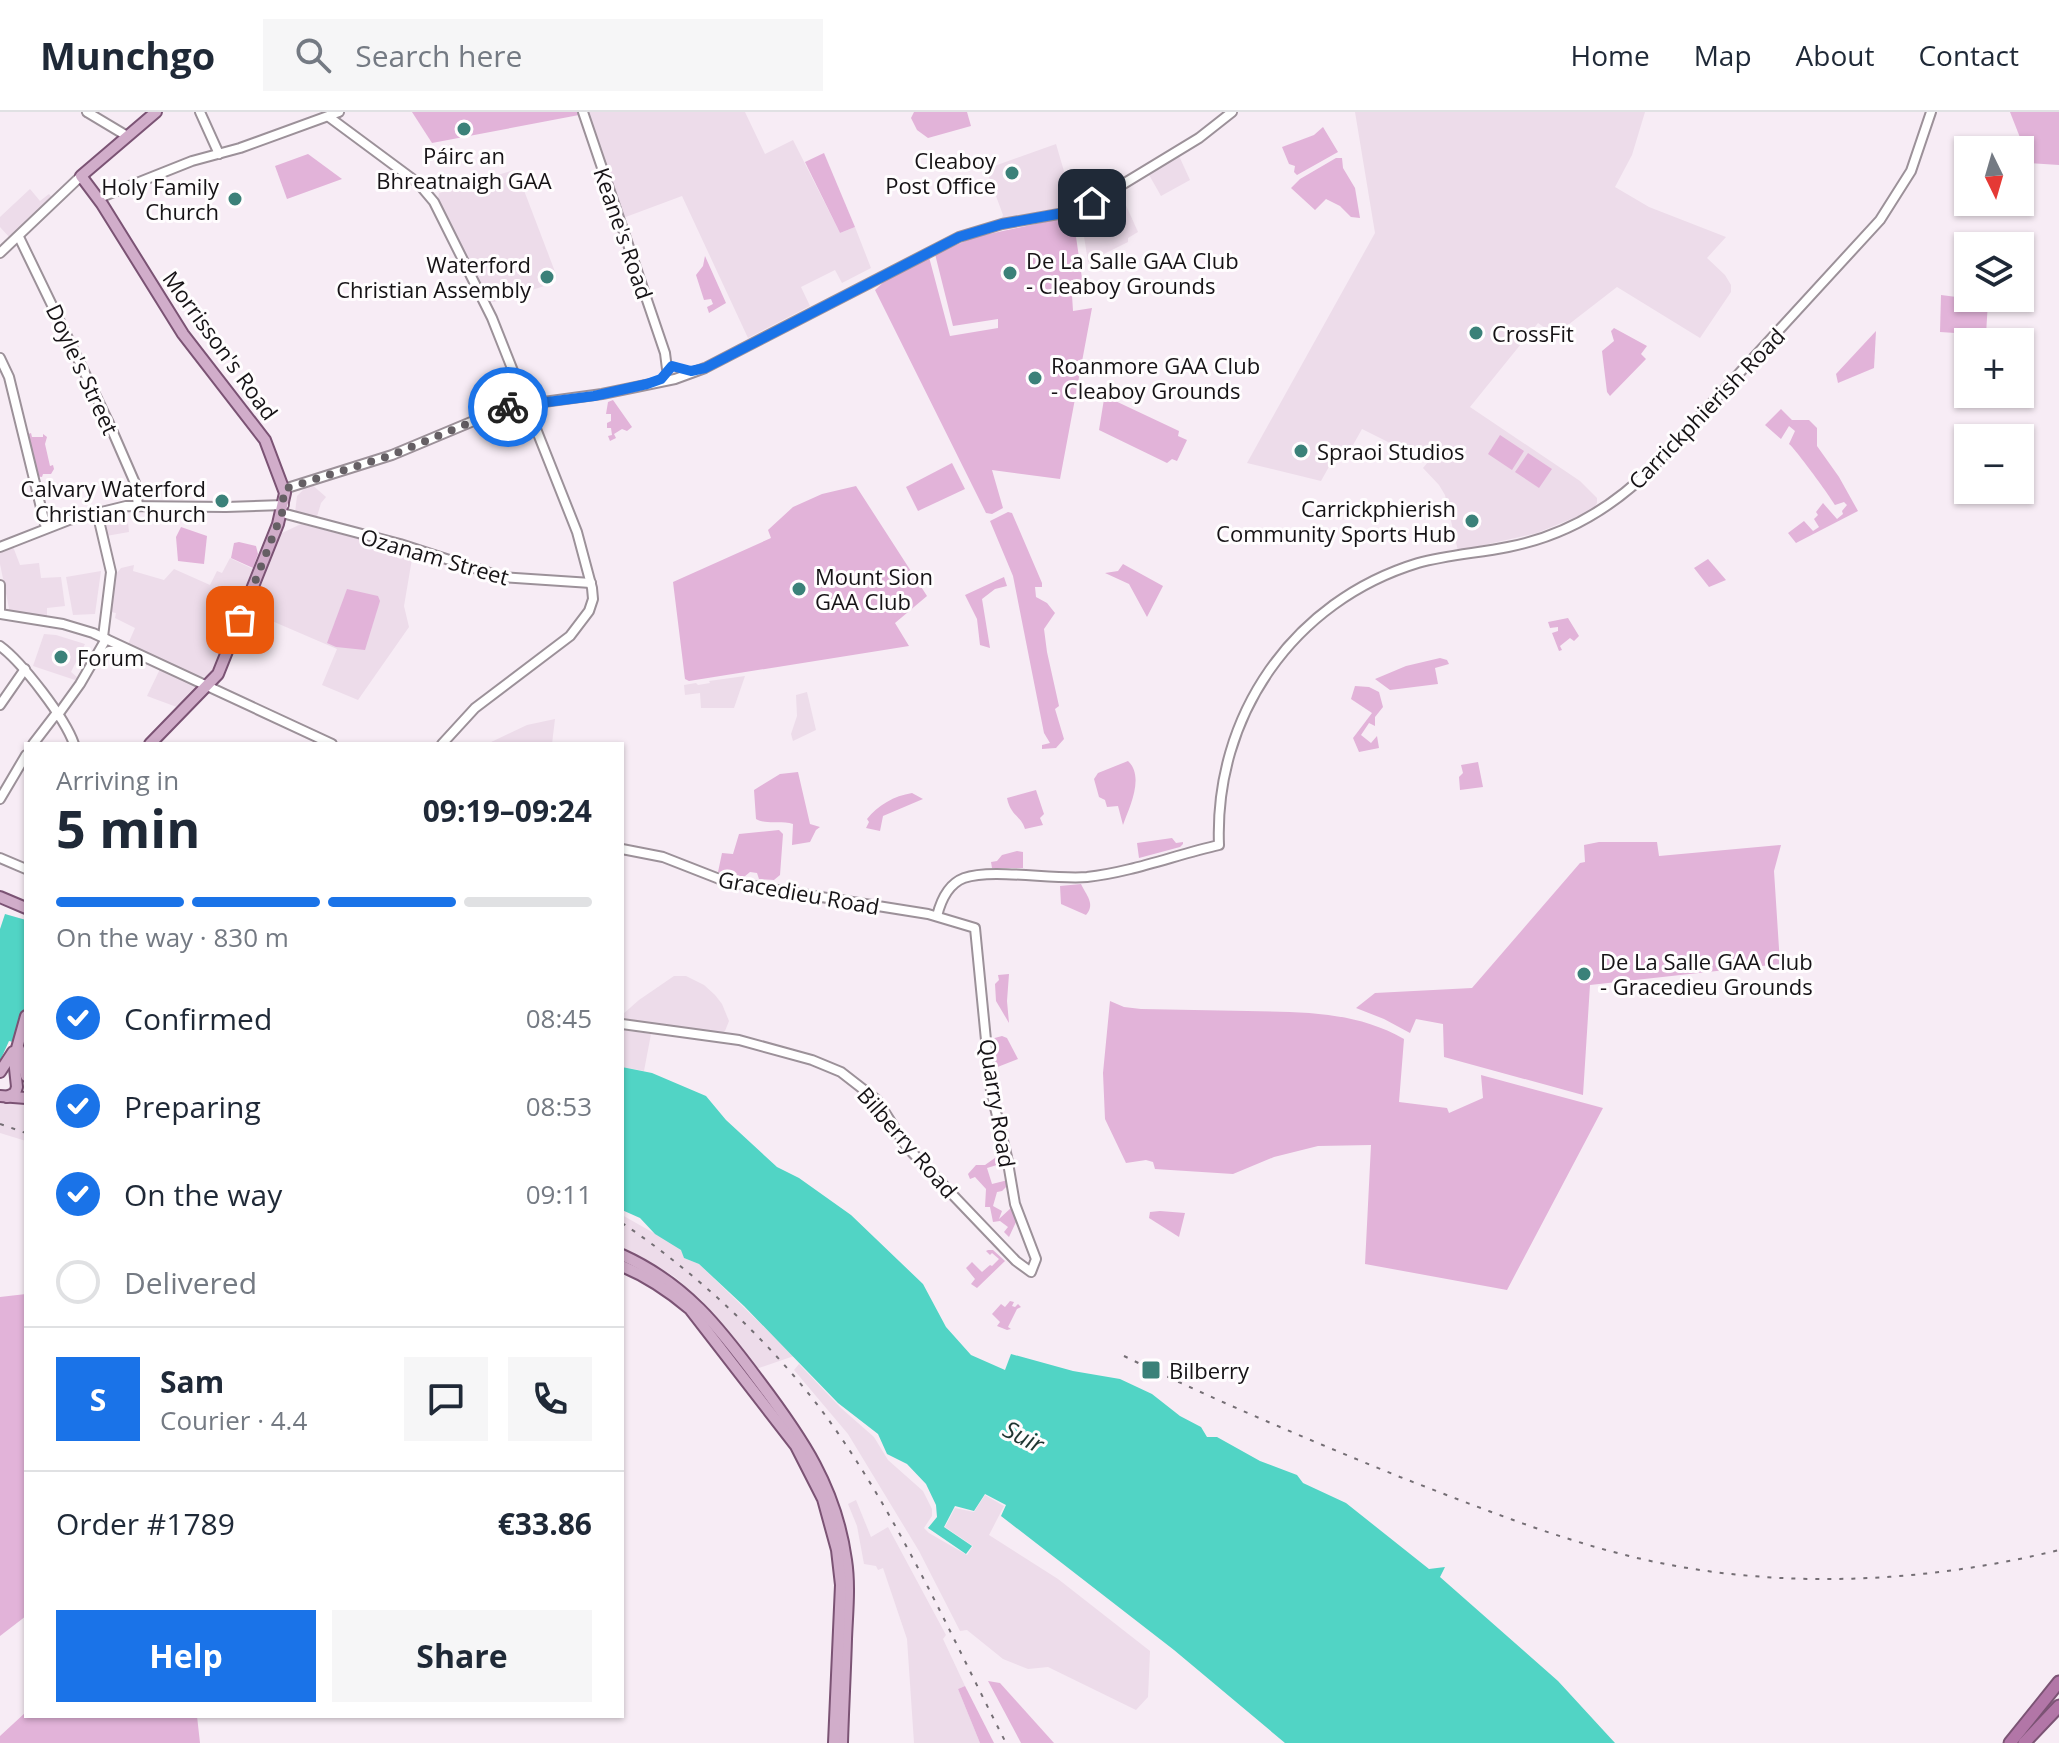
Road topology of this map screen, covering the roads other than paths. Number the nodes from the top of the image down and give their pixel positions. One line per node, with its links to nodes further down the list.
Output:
1 (87, 112): 10 (street)
2 (156, 112): 10 (main road)
3 (200, 112): 11 (street)
4 (315, 112): 9 (street)
5 (339, 112): 9 (street)
6 (583, 112): 17 (street, Keane's Road)
7 (1232, 112): 17 (street)
8 (1931, 112): 48 (street, Carrickphierish Road)
9 (326, 118): 11 (street); 18 (street)
10 (127, 136): 12 (main road)
11 (219, 154): 13 (street)
12 (81, 176): 13 (main road, Morrisson's Road); 14 (street)
13 (99, 198): 19 (main road, Morrisson's Road)
14 (19, 237): 15 (street); 20 (street, Doyle's Street)
15 (0, 253)
16 (0, 358): 23 (street)
17 (674, 371): 18 (street)
18 (526, 403): 19 (street); 25 (street)
19 (284, 489): 21 (main road, Morrisson's Road)
20 (138, 505): 21 (street, Ozanam Street); 22 (street, Ozanam Street)
21 (283, 509): 25 (street, Ozanam Street); 33 (main road)
22 (97, 512): 23 (street, Ozanam Street); 28 (street)
23 (46, 528): 24 (street, Ozanam Street)
24 (4, 545)
25 (591, 583): 40 (street)
26 (0, 585): 27 (street)
27 (0, 613): 28 (street)
28 (104, 638): 30 (street); 31 (street)
29 (0, 646): 32 (street)
30 (128, 650): 31 (street); 33 (street)
31 (95, 660): 35 (street)
32 (25, 669): 34 (street); 35 (street)
33 (207, 687): 38 (main road); 39 (street)
34 (0, 705)
35 (56, 715): 36 (street); 37 (street)
36 (35, 742)
37 (73, 742)
38 (152, 742)
39 (328, 742)
40 (444, 742)
41 (24, 758): 42 (street)
42 (0, 799)
43 (624, 849): 48 (street, Gracedieu Road)
44 (0, 858): 45 (street)
45 (24, 868)
46 (0, 897): 47 (main road)
47 (24, 907)
48 (937, 916): 49 (street, Gracedieu Road)
49 (976, 929): 59 (street, Quarry Road)
50 (24, 1022): 52 (main road)
51 (624, 1024): 59 (street, Bilberry Road)
52 (20, 1035): 53 (main road); 54 (main road)
53 (0, 1072): 54 (main road)
54 (21, 1081): 55 (main road)
55 (2, 1096): 56 (main road)
56 (24, 1098)
57 (624, 1256): 63 (main road)
58 (624, 1267): 62 (main road)
59 (1031, 1272)
60 (2059, 1682): 64 (highway)
61 (2059, 1706): 65 (highway)
62 (834, 1743)
63 (842, 1743)
64 (2010, 1743)
65 (2024, 1743)

